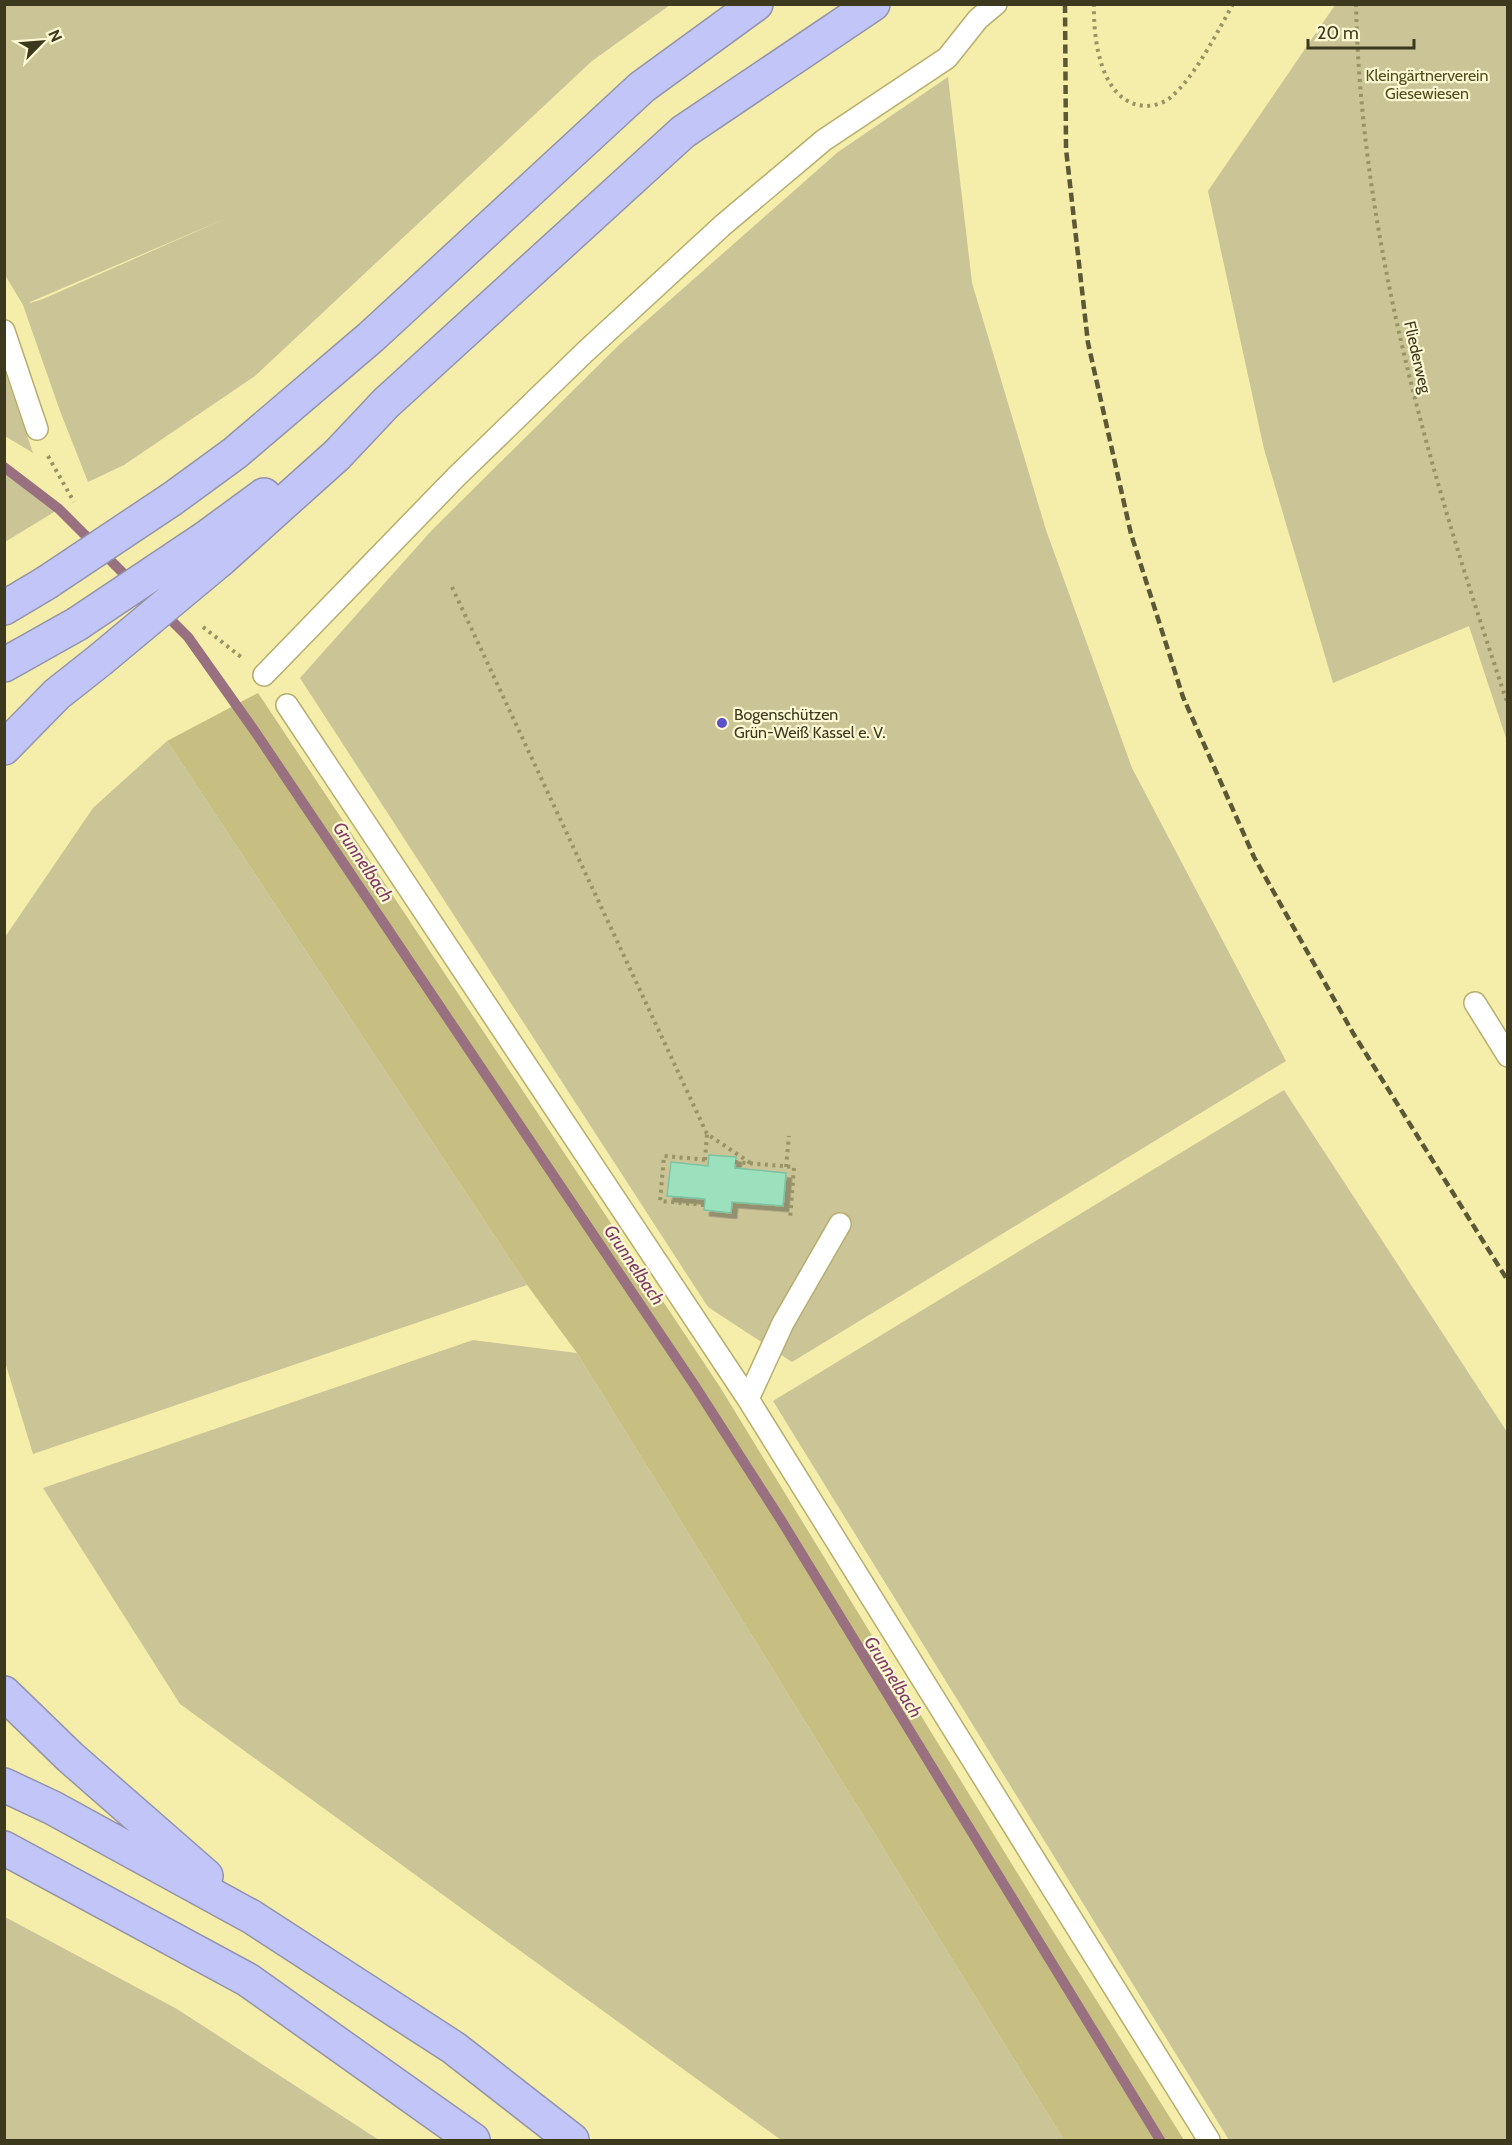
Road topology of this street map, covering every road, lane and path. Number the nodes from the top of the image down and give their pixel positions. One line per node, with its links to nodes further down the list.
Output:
1 (756, 4): 12 (highway, bridge)
2 (873, 4): 10 (highway)
3 (996, 4): 15 (lane)
4 (1095, 4): 5 (path)
5 (1233, 4)
6 (1356, 4): 17 (path, Fliederweg)
7 (4, 331): 8 (lane)
8 (37, 429): 9 (path)
9 (74, 502)
10 (212, 550): 14 (highway, bridge); 18 (highway, bridge)
11 (452, 587): 21 (path)
12 (4, 608)
13 (203, 627): 15 (path)
14 (4, 665)
15 (264, 675)
16 (287, 705): 29 (lane)
17 (1508, 705)
18 (4, 748)
19 (1475, 1003): 20 (lane)
20 (1508, 1056)
21 (707, 1134): 24 (path); 26 (path)
22 (789, 1136): 25 (path)
23 (735, 1162): 24 (path)
24 (752, 1164): 25 (path)
25 (786, 1167): 27 (path)
26 (704, 1205)
27 (790, 1220)
28 (840, 1224): 29 (lane)
29 (748, 1399): 36 (lane)
30 (4, 1693): 33 (highway)
31 (4, 1785): 33 (highway)
32 (4, 1848): 34 (highway)
33 (252, 1917): 35 (highway)
34 (473, 2140)
35 (572, 2140)
36 (1209, 2140)

